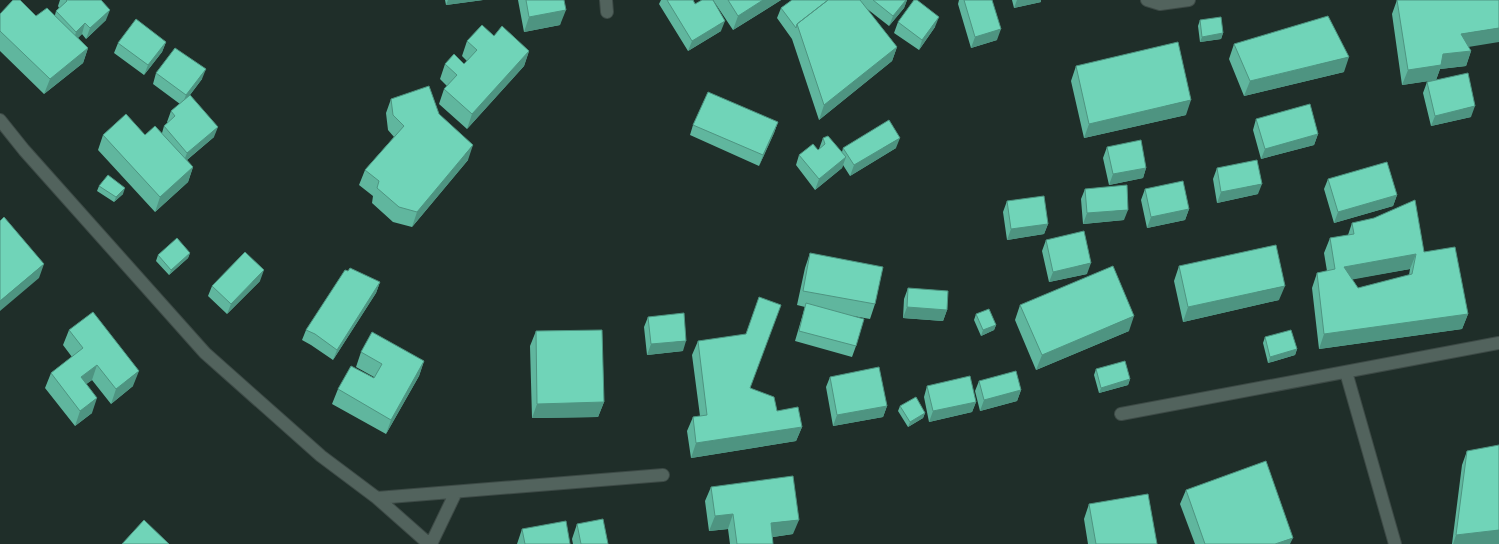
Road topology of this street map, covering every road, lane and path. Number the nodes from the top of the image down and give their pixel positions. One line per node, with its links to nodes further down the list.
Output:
1 (1147, 0): 2 (street)
2 (1189, 0)
3 (0, 120): 9 (street)
4 (1499, 343): 5 (street)
5 (1346, 372): 6 (street); 11 (street)
6 (1121, 414)
7 (663, 475): 8 (street)
8 (456, 492): 9 (street); 10 (street)
9 (377, 498): 10 (street)
10 (430, 544)
11 (1395, 544)

